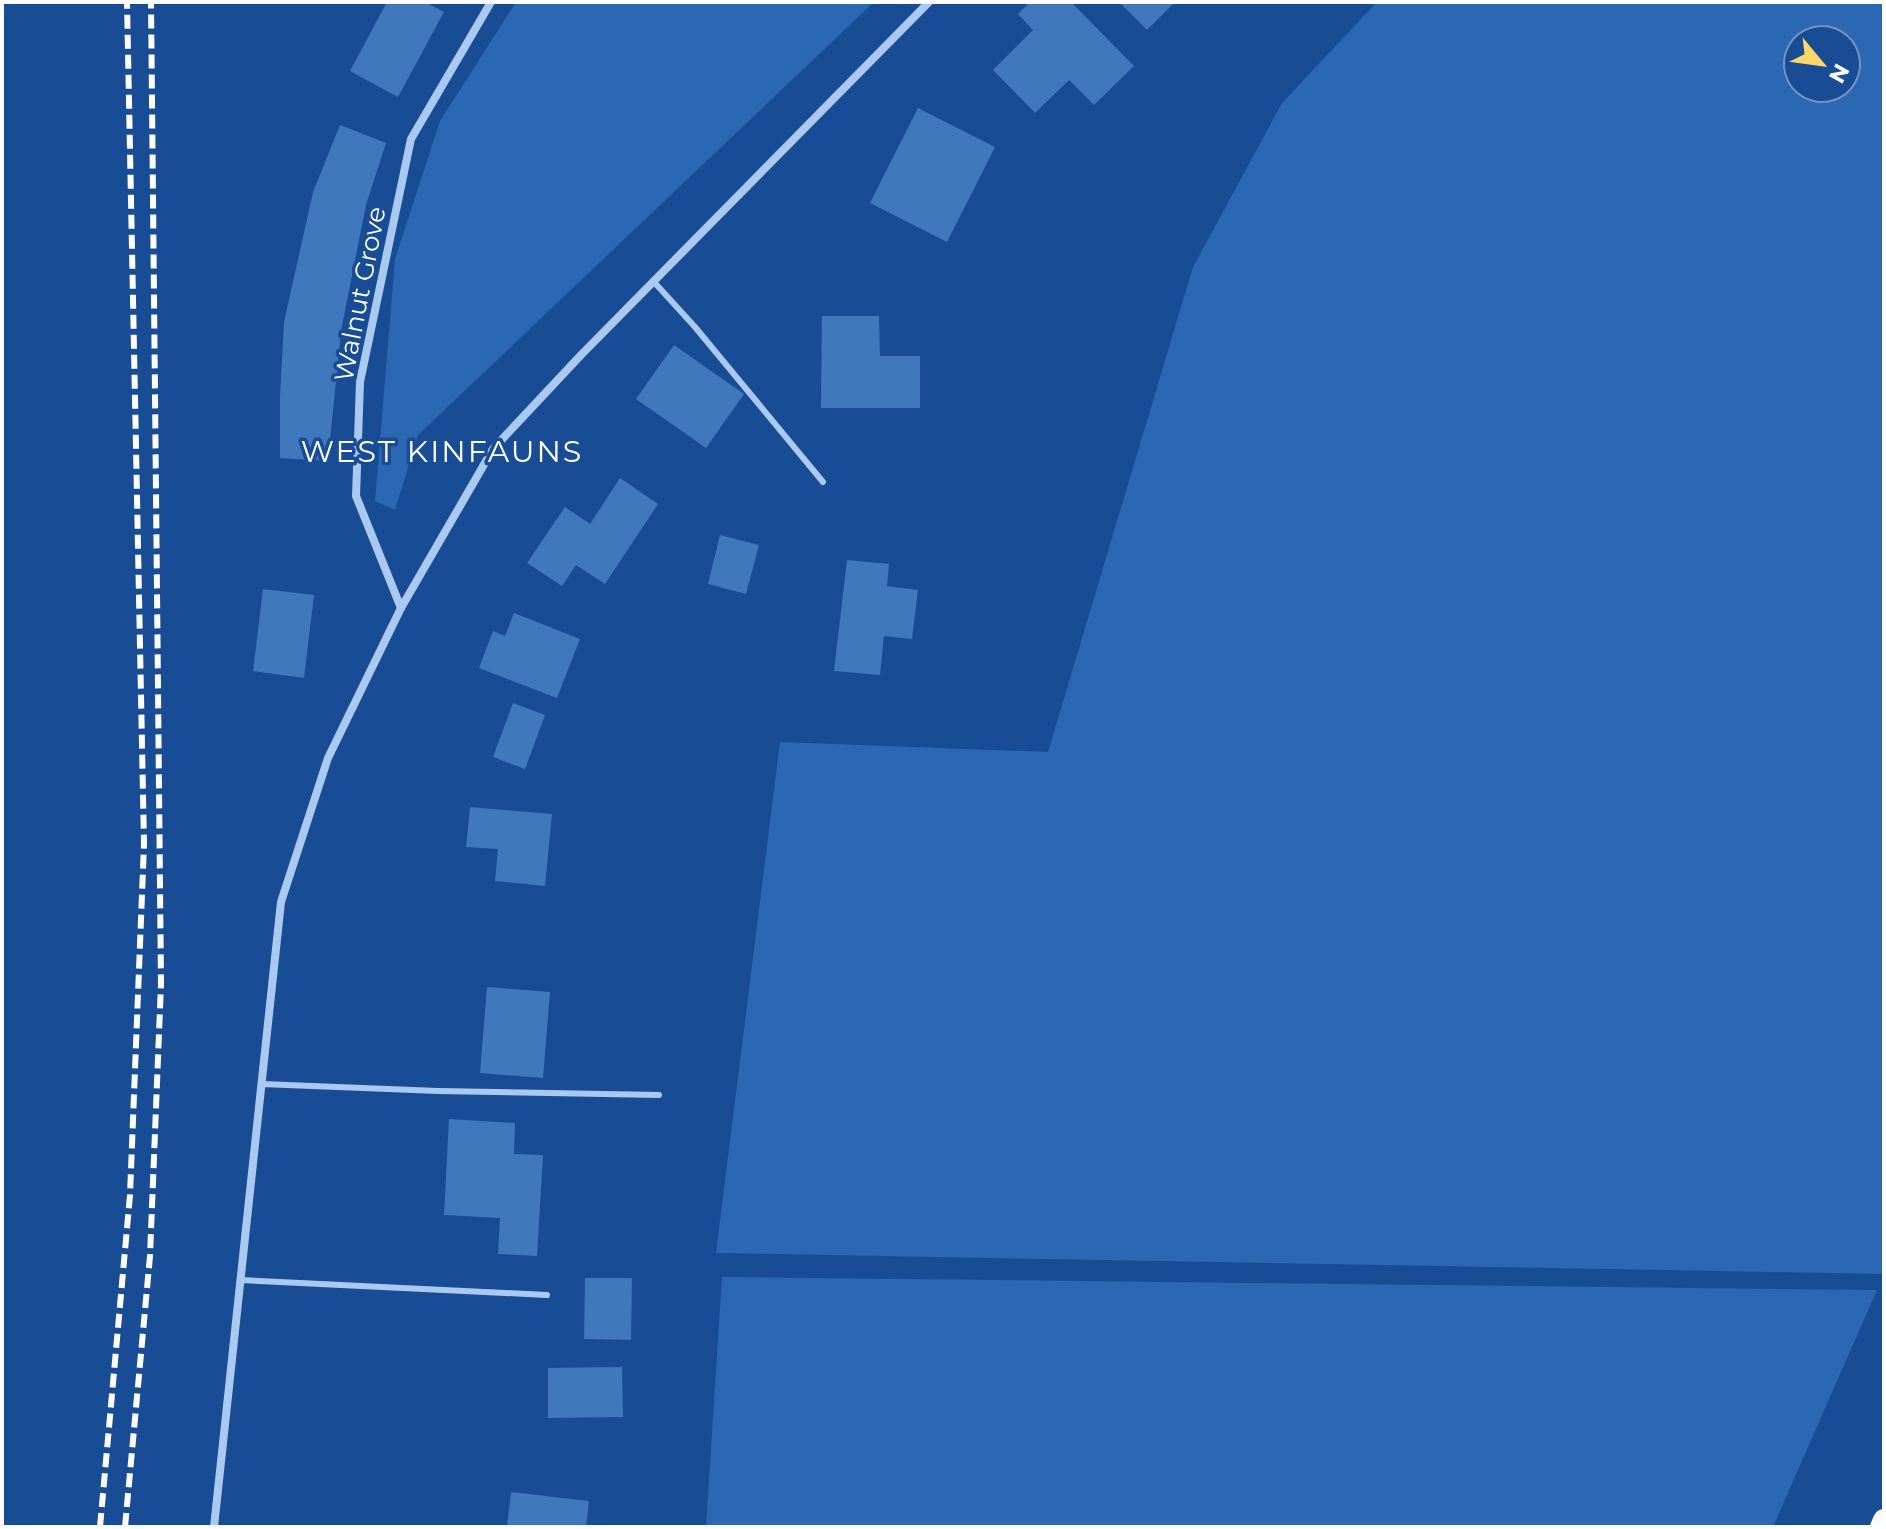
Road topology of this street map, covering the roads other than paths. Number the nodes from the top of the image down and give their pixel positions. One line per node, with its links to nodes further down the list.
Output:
1 (491, 2): 5 (street, Walnut Grove)
2 (929, 2): 3 (street)
3 (654, 282): 4 (lane); 5 (street)
4 (823, 482)
5 (401, 608): 6 (street)
6 (262, 1084): 7 (lane); 8 (street)
7 (659, 1095)
8 (241, 1280): 9 (lane); 11 (street)
9 (547, 1295)
10 (1884, 1520): 12 (highway)
11 (214, 1527)
12 (1881, 1527)

